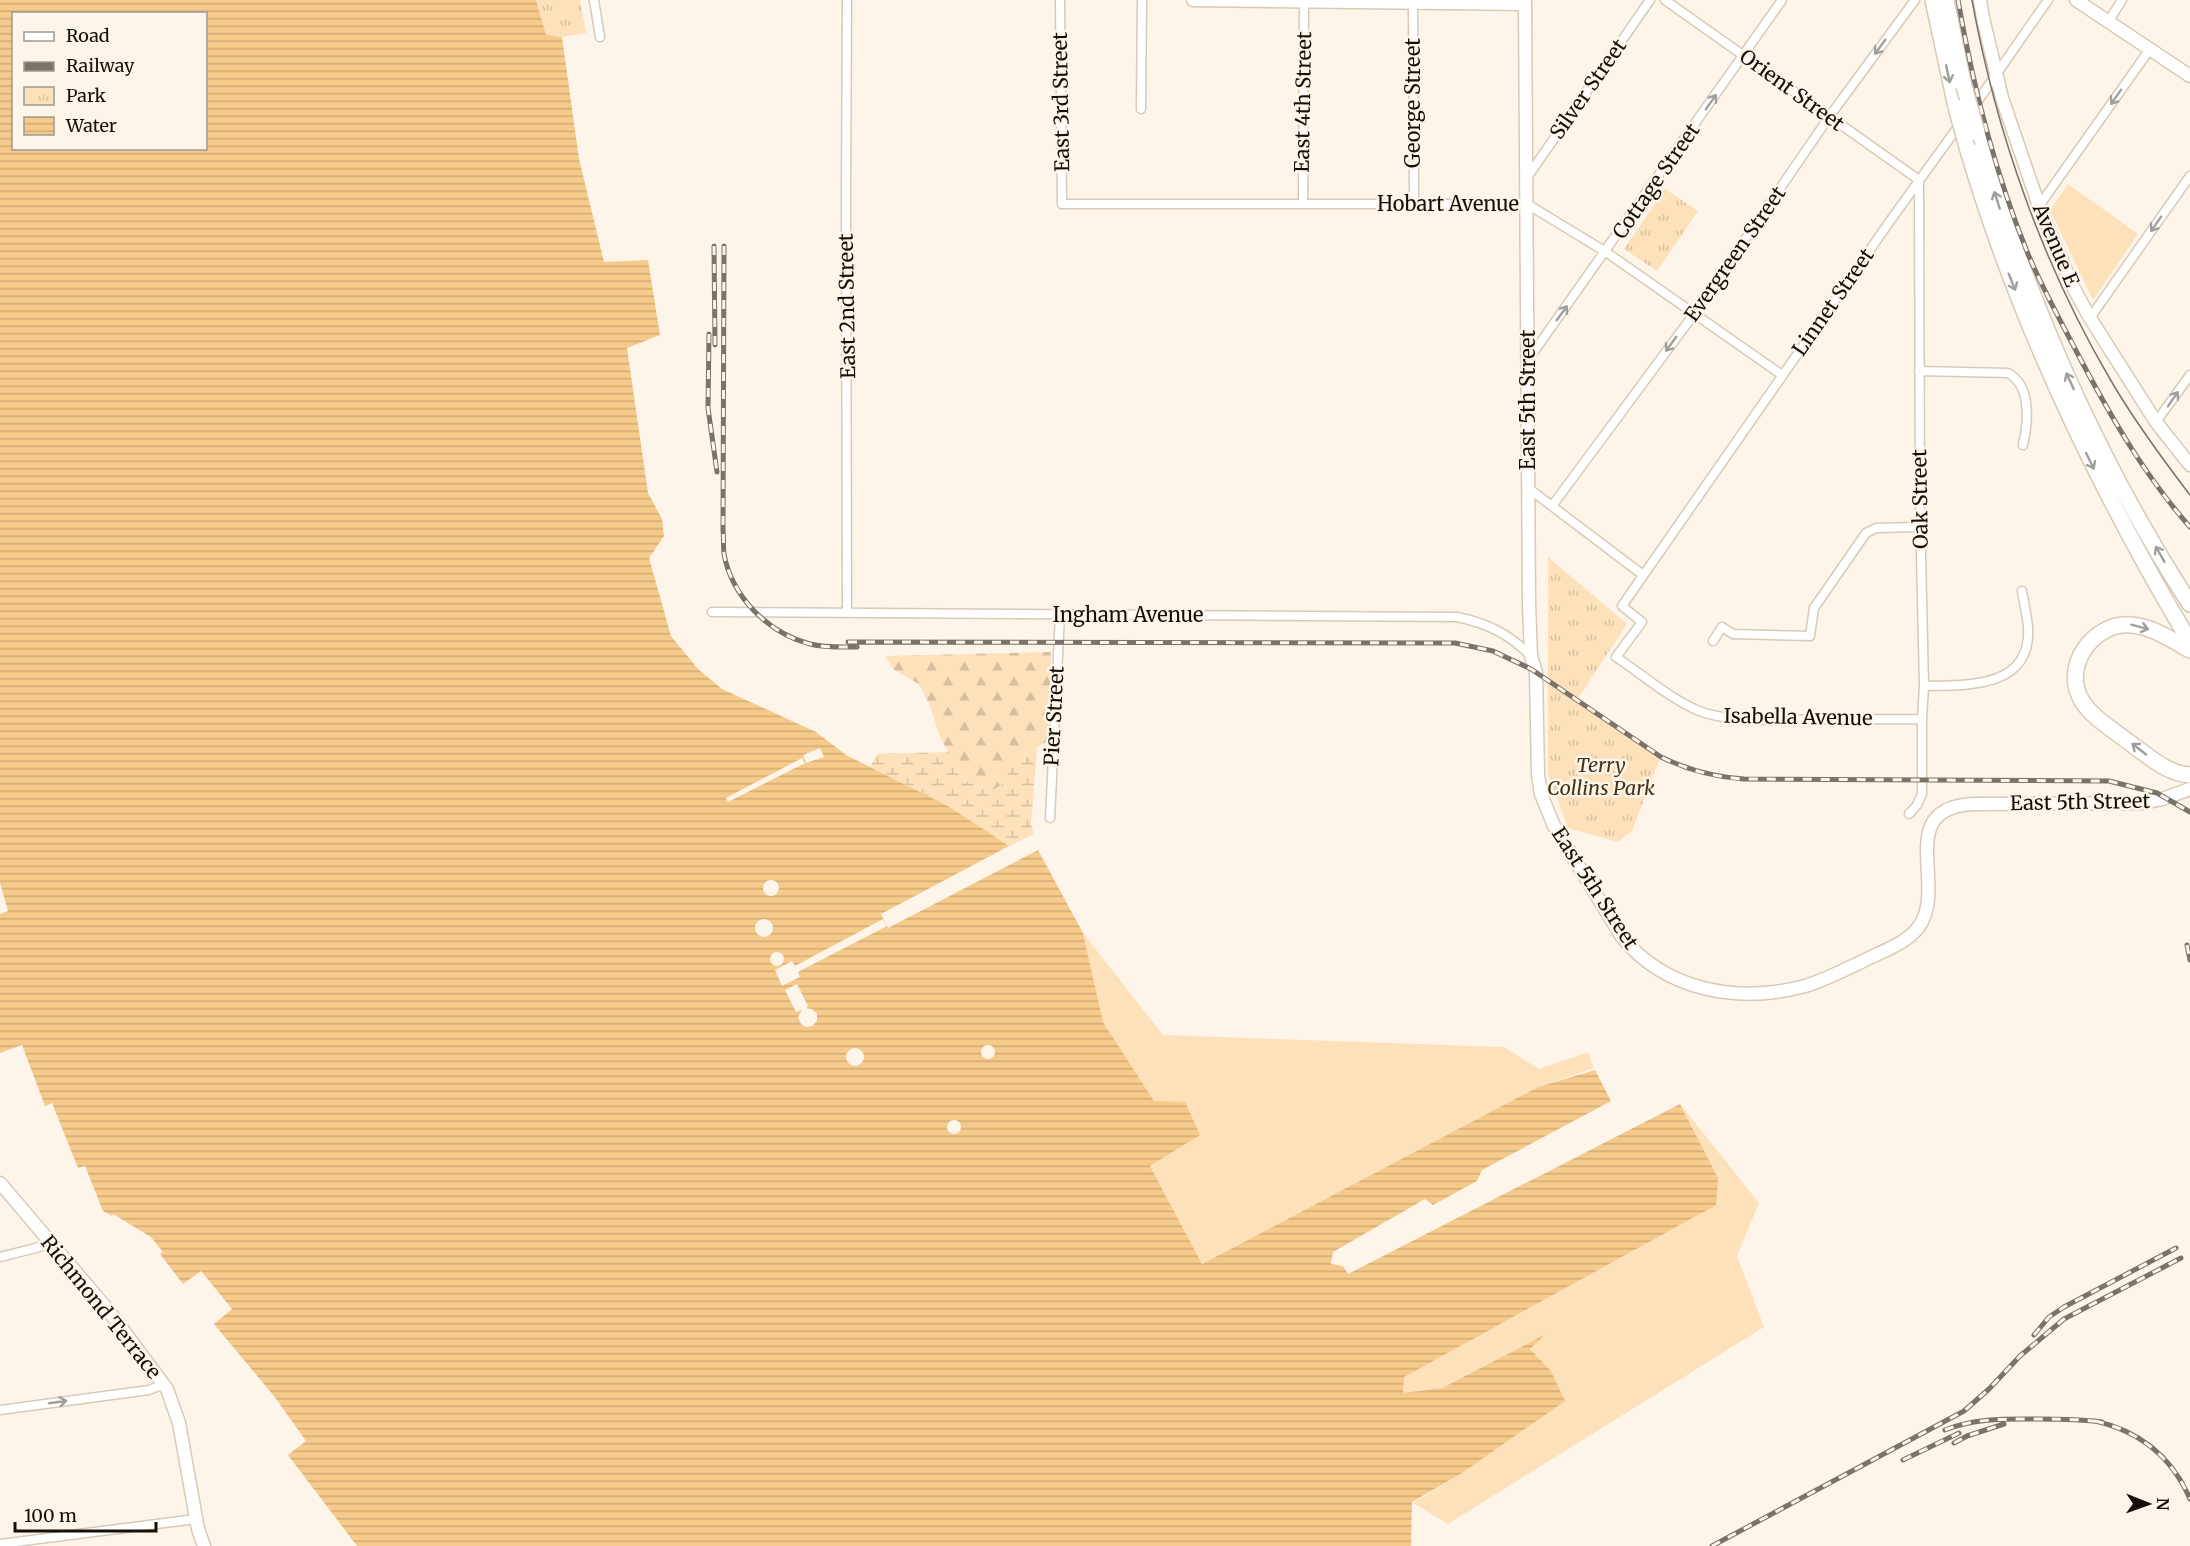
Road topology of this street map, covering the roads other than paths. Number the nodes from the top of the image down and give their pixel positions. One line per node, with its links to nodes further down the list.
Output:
1 (594, 0): 20 (street)
2 (848, 0): 53 (street, East 2nd Street)
3 (1060, 0): 30 (street, East 3rd Street)
4 (1142, 0): 25 (street)
5 (1193, 0): 6 (street)
6 (1304, 0): 18 (street); 31 (street, East 4th Street)
7 (1650, 0): 28 (street, Silver Street)
8 (1665, 0): 22 (street, Orient Street)
9 (1782, 0): 22 (street, Cottage Street)
10 (1915, 0): 26 (street, Evergreen Street, one-way to 26)
11 (1932, 0): 56 (highway, one-way to 56, bridge)
12 (1946, 0): 50 (highway, one-way to 12, bridge)
13 (1980, 0): 23 (street, Avenue E)
14 (2048, 0): 23 (street, Linnet Street)
15 (2076, 0): 19 (street)
16 (2122, 0): 19 (street)
17 (1525, 2): 18 (street); 28 (street, East 5th Street)
18 (1413, 3): 32 (street, George Street)
19 (2108, 22): 21 (street)
20 (600, 37)
21 (2150, 49): 24 (street); 34 (street, one-way to 34)
22 (1744, 55): 26 (street, Orient Street); 35 (street, Cottage Street, one-way to 22)
23 (1996, 76): 29 (street, Linnet Street); 34 (street, Avenue E)
24 (2190, 76)
25 (1141, 109)
26 (1829, 117): 29 (street, Orient Street); 36 (street, Evergreen Street)
27 (2190, 176): 37 (street, one-way to 37)
28 (1526, 179): 33 (street, East 5th Street)
29 (1918, 180): 39 (street, Oak Street); 40 (street, Linnet Street)
30 (1062, 204): 31 (street, Hobart Avenue)
31 (1303, 204): 32 (street, Hobart Avenue)
32 (1414, 204): 33 (street, Hobart Avenue)
33 (1527, 204): 35 (street, Hobart Avenue); 38 (street, East 5th Street)
34 (2039, 206): 37 (street, Avenue E)
35 (1606, 252): 36 (street, Hobart Avenue); 38 (street, Cottage Street, one-way to 35)
36 (1694, 314): 40 (street, Hobart Avenue); 46 (street, Evergreen Street, one-way to 46)
37 (2090, 318): 42 (street, Avenue E)
38 (1527, 360): 45 (street, East 5th Street)
39 (1919, 371): 43 (street); 47 (street, Oak Street)
40 (1782, 375): 48 (street, Linnet Street)
41 (2190, 375): 42 (street, one-way to 41)
42 (2156, 422): 44 (street, Avenue E)
43 (2023, 445)
44 (2190, 465)
45 (1528, 488): 46 (street); 58 (street, East 5th Street)
46 (1552, 506): 48 (street)
47 (1920, 527): 55 (street); 59 (street, Oak Street)
48 (1643, 575): 51 (street, Linnet Street)
49 (2022, 591): 59 (street)
50 (2190, 604)
51 (1622, 606): 60 (street, Isabella Avenue)
52 (712, 612): 53 (street, Ingham Avenue)
53 (847, 612): 54 (street, Ingham Avenue)
54 (1060, 615): 58 (street, Ingham Avenue); 64 (street, Pier Street)
55 (1713, 641)
56 (2190, 642)
57 (2190, 650): 61 (highway, one-way to 57)
58 (1531, 656): 62 (street, East 5th Street)
59 (1924, 686): 60 (street, Oak Street)
60 (1922, 719): 63 (street, Oak Street)
61 (2190, 775)
62 (2190, 789)
63 (1909, 814)
64 (1050, 818)
65 (0, 1183): 66 (street, Richmond Terrace)
66 (50, 1242): 67 (street); 68 (street, Richmond Terrace)
67 (0, 1257)
68 (164, 1384): 69 (street, one-way to 68); 70 (street, Richmond Terrace)
69 (0, 1410)
70 (196, 1519): 71 (street); 72 (street, Richmond Terrace)
71 (0, 1544)
72 (203, 1545)

